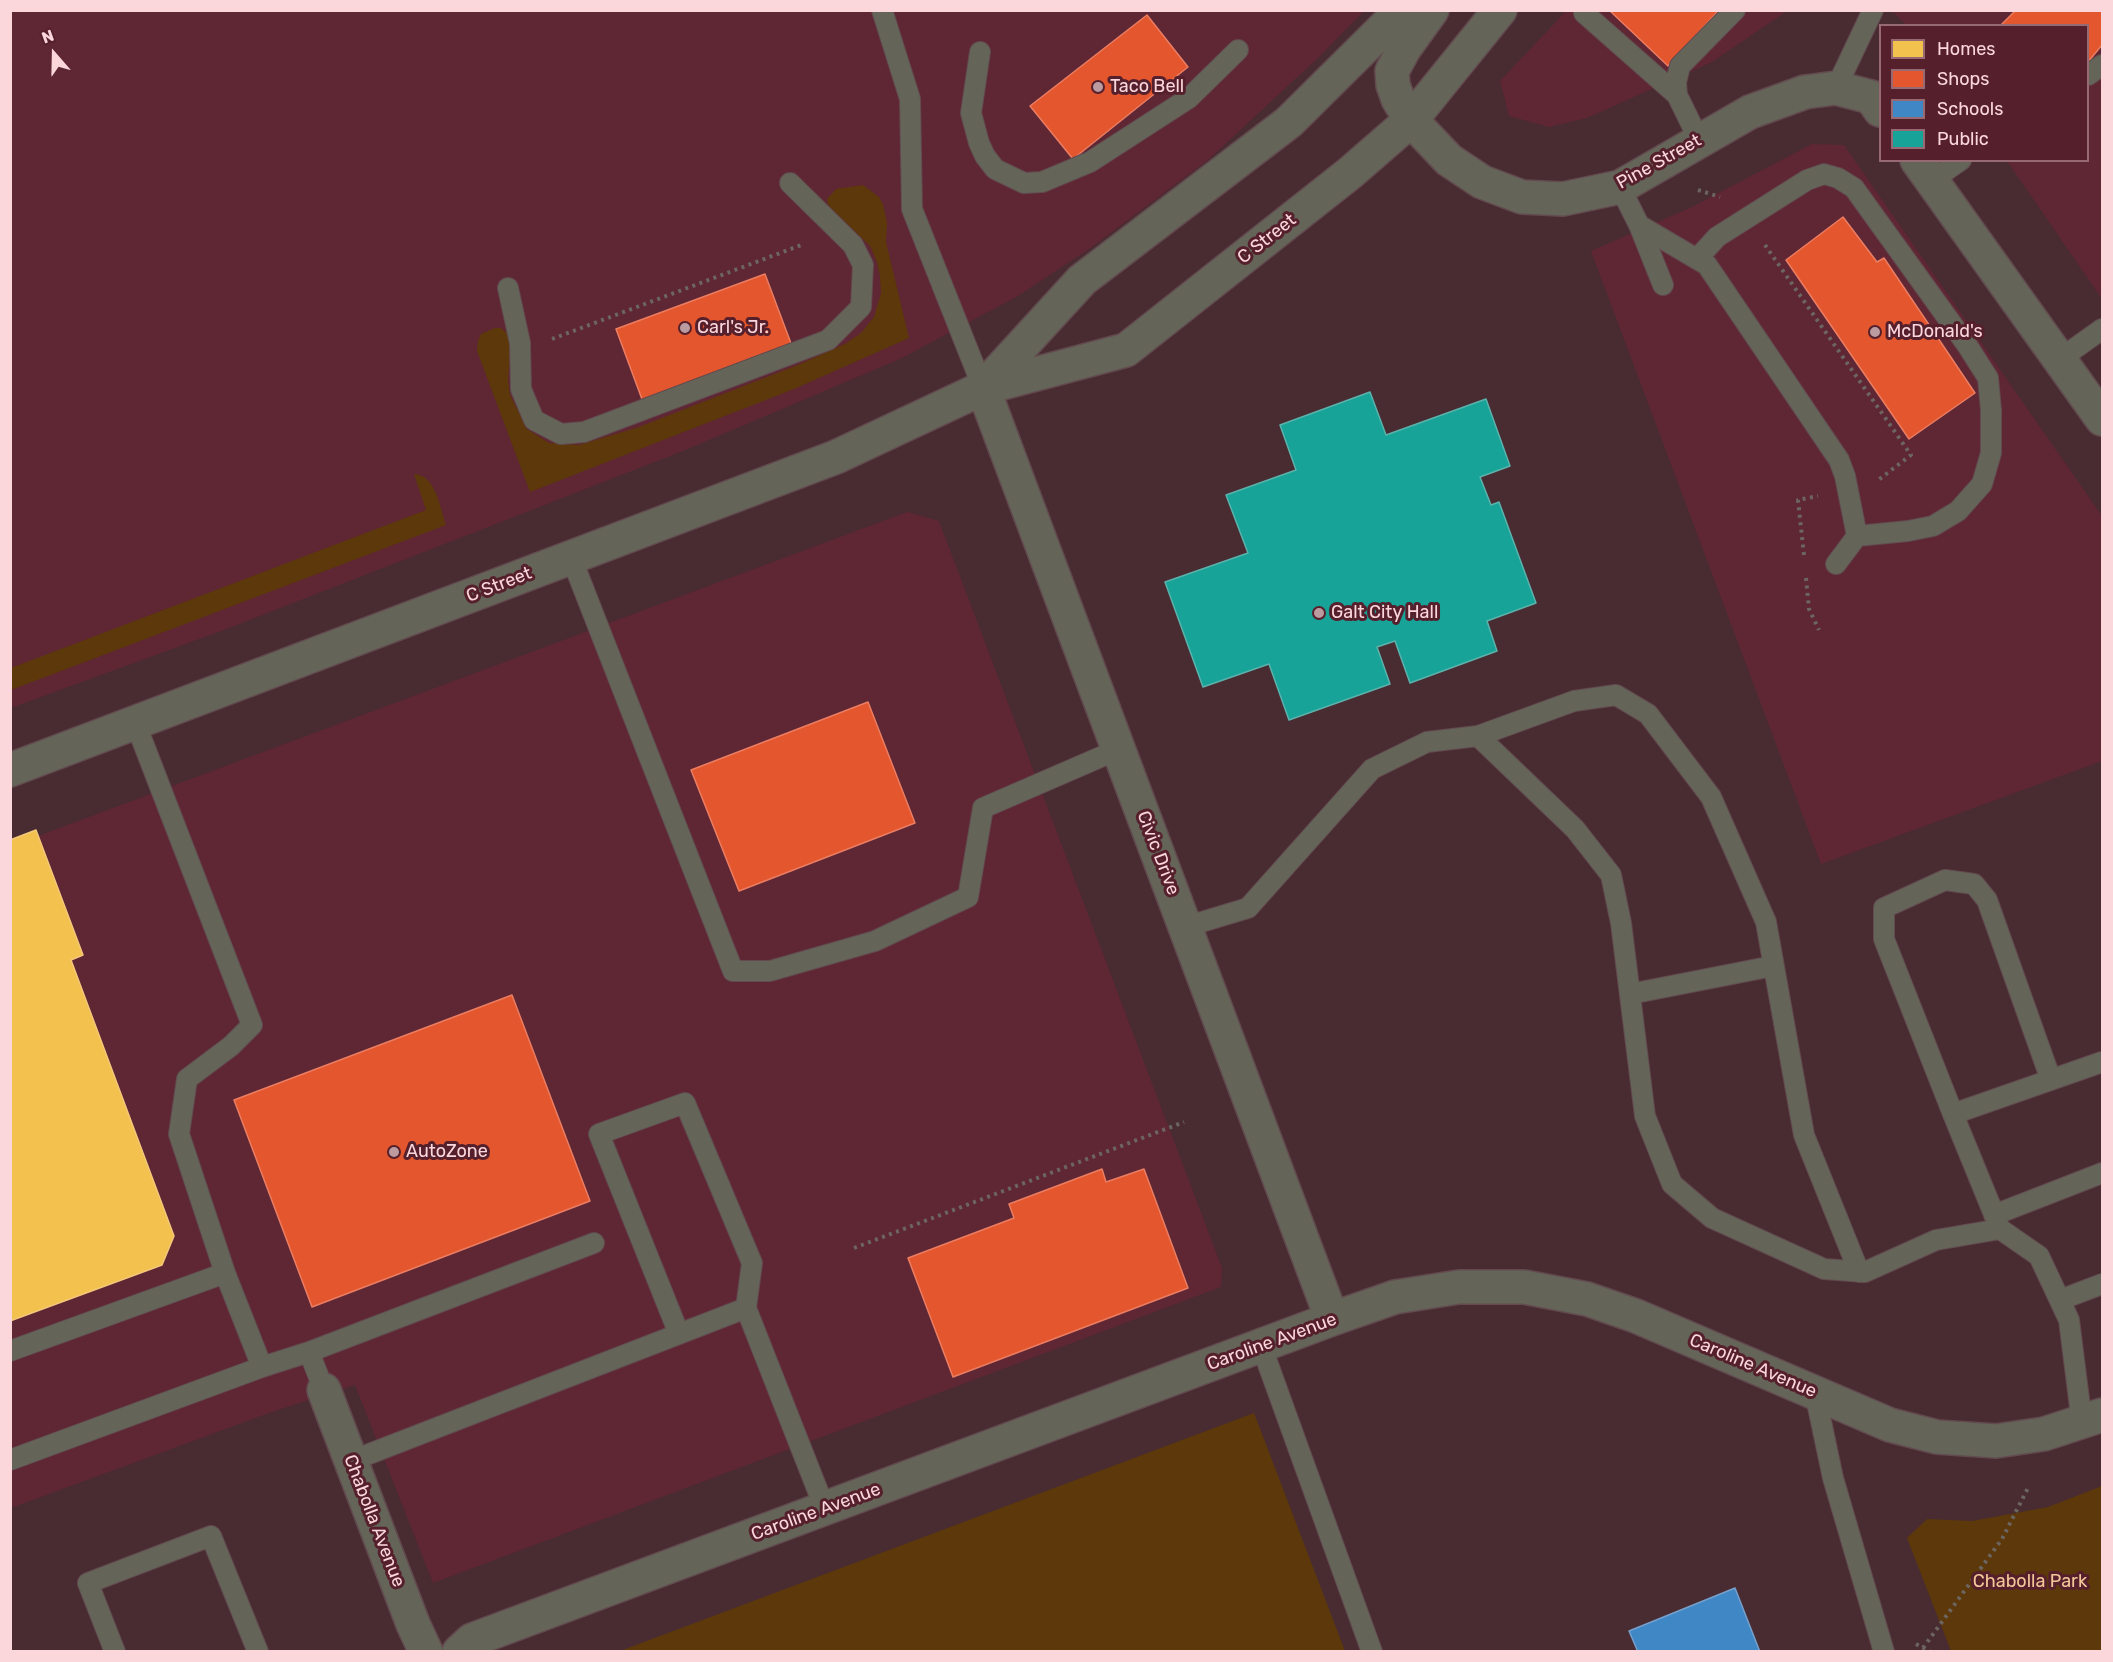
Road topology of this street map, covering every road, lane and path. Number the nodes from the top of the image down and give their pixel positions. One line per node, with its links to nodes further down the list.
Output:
1 (882, 10): 29 (lane)
2 (1402, 10): 29 (street, C Street)
3 (1432, 10): 15 (street, Pine Street)
4 (1500, 10): 15 (street, C Street)
5 (1586, 10): 13 (lane)
6 (1735, 10): 13 (lane)
7 (1873, 10): 12 (lane)
8 (1238, 50): 9 (lane)
9 (980, 52)
10 (2103, 64): 11 (lane)
11 (2089, 74)
12 (1836, 88): 14 (street, Pine Street); 16 (street, Pine Street)
13 (1677, 95): 16 (lane)
14 (1879, 107)
15 (1411, 120): 20 (street, Pine Street); 29 (street, C Street)
16 (1699, 140): 20 (street, Pine Street)
17 (1954, 162): 18 (lane)
18 (1924, 171): 28 (street)
19 (790, 183): 27 (lane)
20 (1620, 187): 21 (lane)
21 (1639, 225): 23 (lane); 24 (lane)
22 (804, 244): 27 (path)
23 (1697, 259): 31 (lane); 31 (lane)
24 (1663, 285)
25 (508, 288): 27 (lane)
26 (2103, 330): 28 (lane)
27 (520, 351)
28 (2060, 359): 30 (street)
29 (983, 388): 32 (street, C Street); 36 (street, Civic Drive)
30 (2103, 419)
31 (1857, 536): 33 (lane)
32 (571, 557): 34 (street, C Street); 36 (lane)
33 (1836, 564)
34 (135, 722): 37 (street, C Street); 50 (lane)
35 (1478, 736): 38 (lane); 39 (lane); 40 (lane)
36 (1119, 749): 38 (street, Civic Drive)
37 (10, 770)
38 (1185, 927): 54 (street, Civic Drive)
39 (1773, 966): 40 (lane); 49 (lane)
40 (1629, 994): 49 (lane)
41 (2103, 1062): 42 (lane)
42 (2051, 1080): 43 (lane); 43 (lane)
43 (1953, 1114): 46 (lane)
44 (1184, 1122): 48 (path)
45 (2103, 1173): 46 (lane)
46 (1997, 1222): 49 (lane); 52 (lane)
47 (594, 1243): 58 (lane)
48 (854, 1248)
49 (1859, 1272)
50 (225, 1273): 57 (lane); 59 (lane)
51 (2103, 1284): 52 (lane)
52 (2060, 1300): 62 (lane)
53 (746, 1308): 55 (lane); 55 (lane); 66 (lane)
54 (1332, 1319): 56 (street, Caroline Avenue); 61 (street, Caroline Avenue)
55 (679, 1334): 64 (lane)
56 (1261, 1345): 66 (street, Caroline Avenue); 72 (lane)
57 (10, 1351)
58 (309, 1352): 59 (lane); 60 (lane)
59 (262, 1367): 63 (lane)
60 (324, 1390): 64 (street, Chabolla Avenue)
61 (1815, 1393): 62 (street, Caroline Avenue); 73 (lane)
62 (2092, 1419)
63 (10, 1460)
64 (351, 1461): 70 (street, Chabolla Avenue)
65 (2030, 1486): 67 (path)
66 (825, 1509): 71 (street, Caroline Avenue)
67 (1923, 1648)
68 (115, 1652): 69 (lane)
69 (258, 1652)
70 (426, 1652)
71 (459, 1652)
72 (1372, 1652)
73 (1884, 1652)

